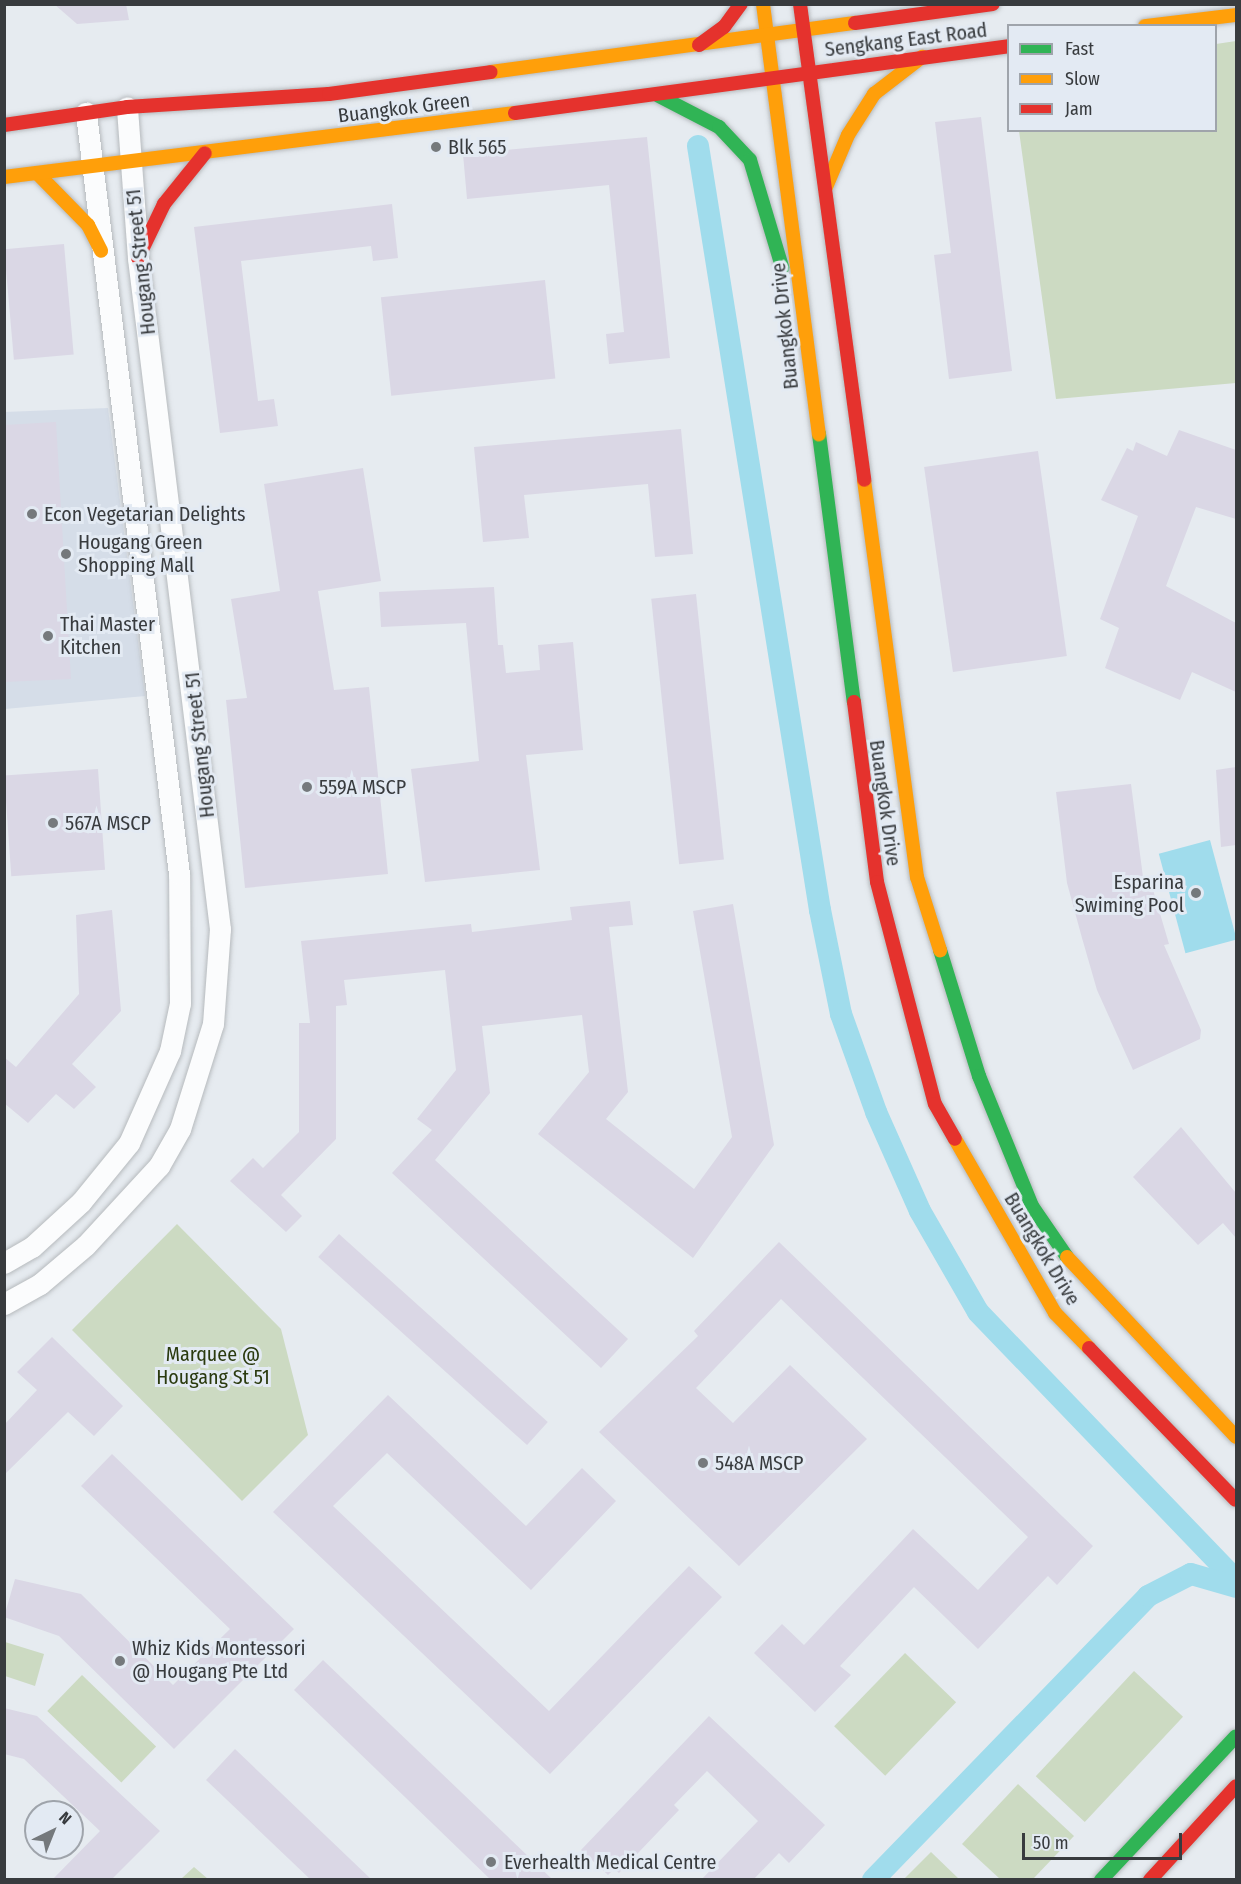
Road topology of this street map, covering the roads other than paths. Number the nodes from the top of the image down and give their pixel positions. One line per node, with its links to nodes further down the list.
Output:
1 (741, 4): 11 (main road)
2 (763, 4): 10 (main road, Buangkok Drive)
3 (801, 4): 9 (main road, Buangkok Drive)
4 (993, 4): 7 (main road, Sengkang East Road)
5 (842, 5): 7 (main road)
6 (1236, 15): 8 (main road)
7 (875, 20): 9 (main road, Sengkang East Road)
8 (1162, 24)
9 (802, 29): 10 (main road, Buangkok Green); 14 (main road, Buangkok Drive)
10 (766, 36): 11 (main road, Buangkok Green); 15 (main road, Buangkok Drive)
11 (699, 45): 17 (main road, Buangkok Green)
12 (1007, 46): 13 (main road, Sengkang East Road)
13 (923, 56): 14 (main road, Sengkang East Road); 25 (main road)
14 (808, 72): 15 (main road, Buangkok Green); 25 (main road, Buangkok Drive)
15 (771, 79): 16 (main road, Buangkok Green); 28 (main road, Buangkok Drive)
16 (659, 96): 20 (main road, Buangkok Green); 28 (main road)
17 (128, 107): 18 (main road, Buangkok Green); 21 (street, Hougang Street 51)
18 (86, 113): 19 (main road, Buangkok Green); 22 (street, Hougang Street 51)
19 (4, 125)
20 (205, 153): 21 (main road, Buangkok Green); 27 (main road)
21 (132, 165): 22 (main road, Buangkok Green); 27 (street, Hougang Street 51)
22 (92, 167): 23 (main road, Buangkok Green); 26 (street, Hougang Street 51)
23 (38, 173): 24 (main road, Buangkok Green); 26 (main road)
24 (4, 177)
25 (826, 187): 31 (main road, Buangkok Drive)
26 (101, 251): 29 (street, Hougang Street 51)
27 (138, 258): 30 (street, Hougang Street 51)
28 (806, 321): 32 (main road, Buangkok Drive)
29 (4, 1263)
30 (4, 1304)
31 (1236, 1437)
32 (1236, 1500)
33 (1236, 1736): 35 (main road)
34 (1236, 1786): 36 (main road)
35 (1101, 1880)
36 (1150, 1880)

